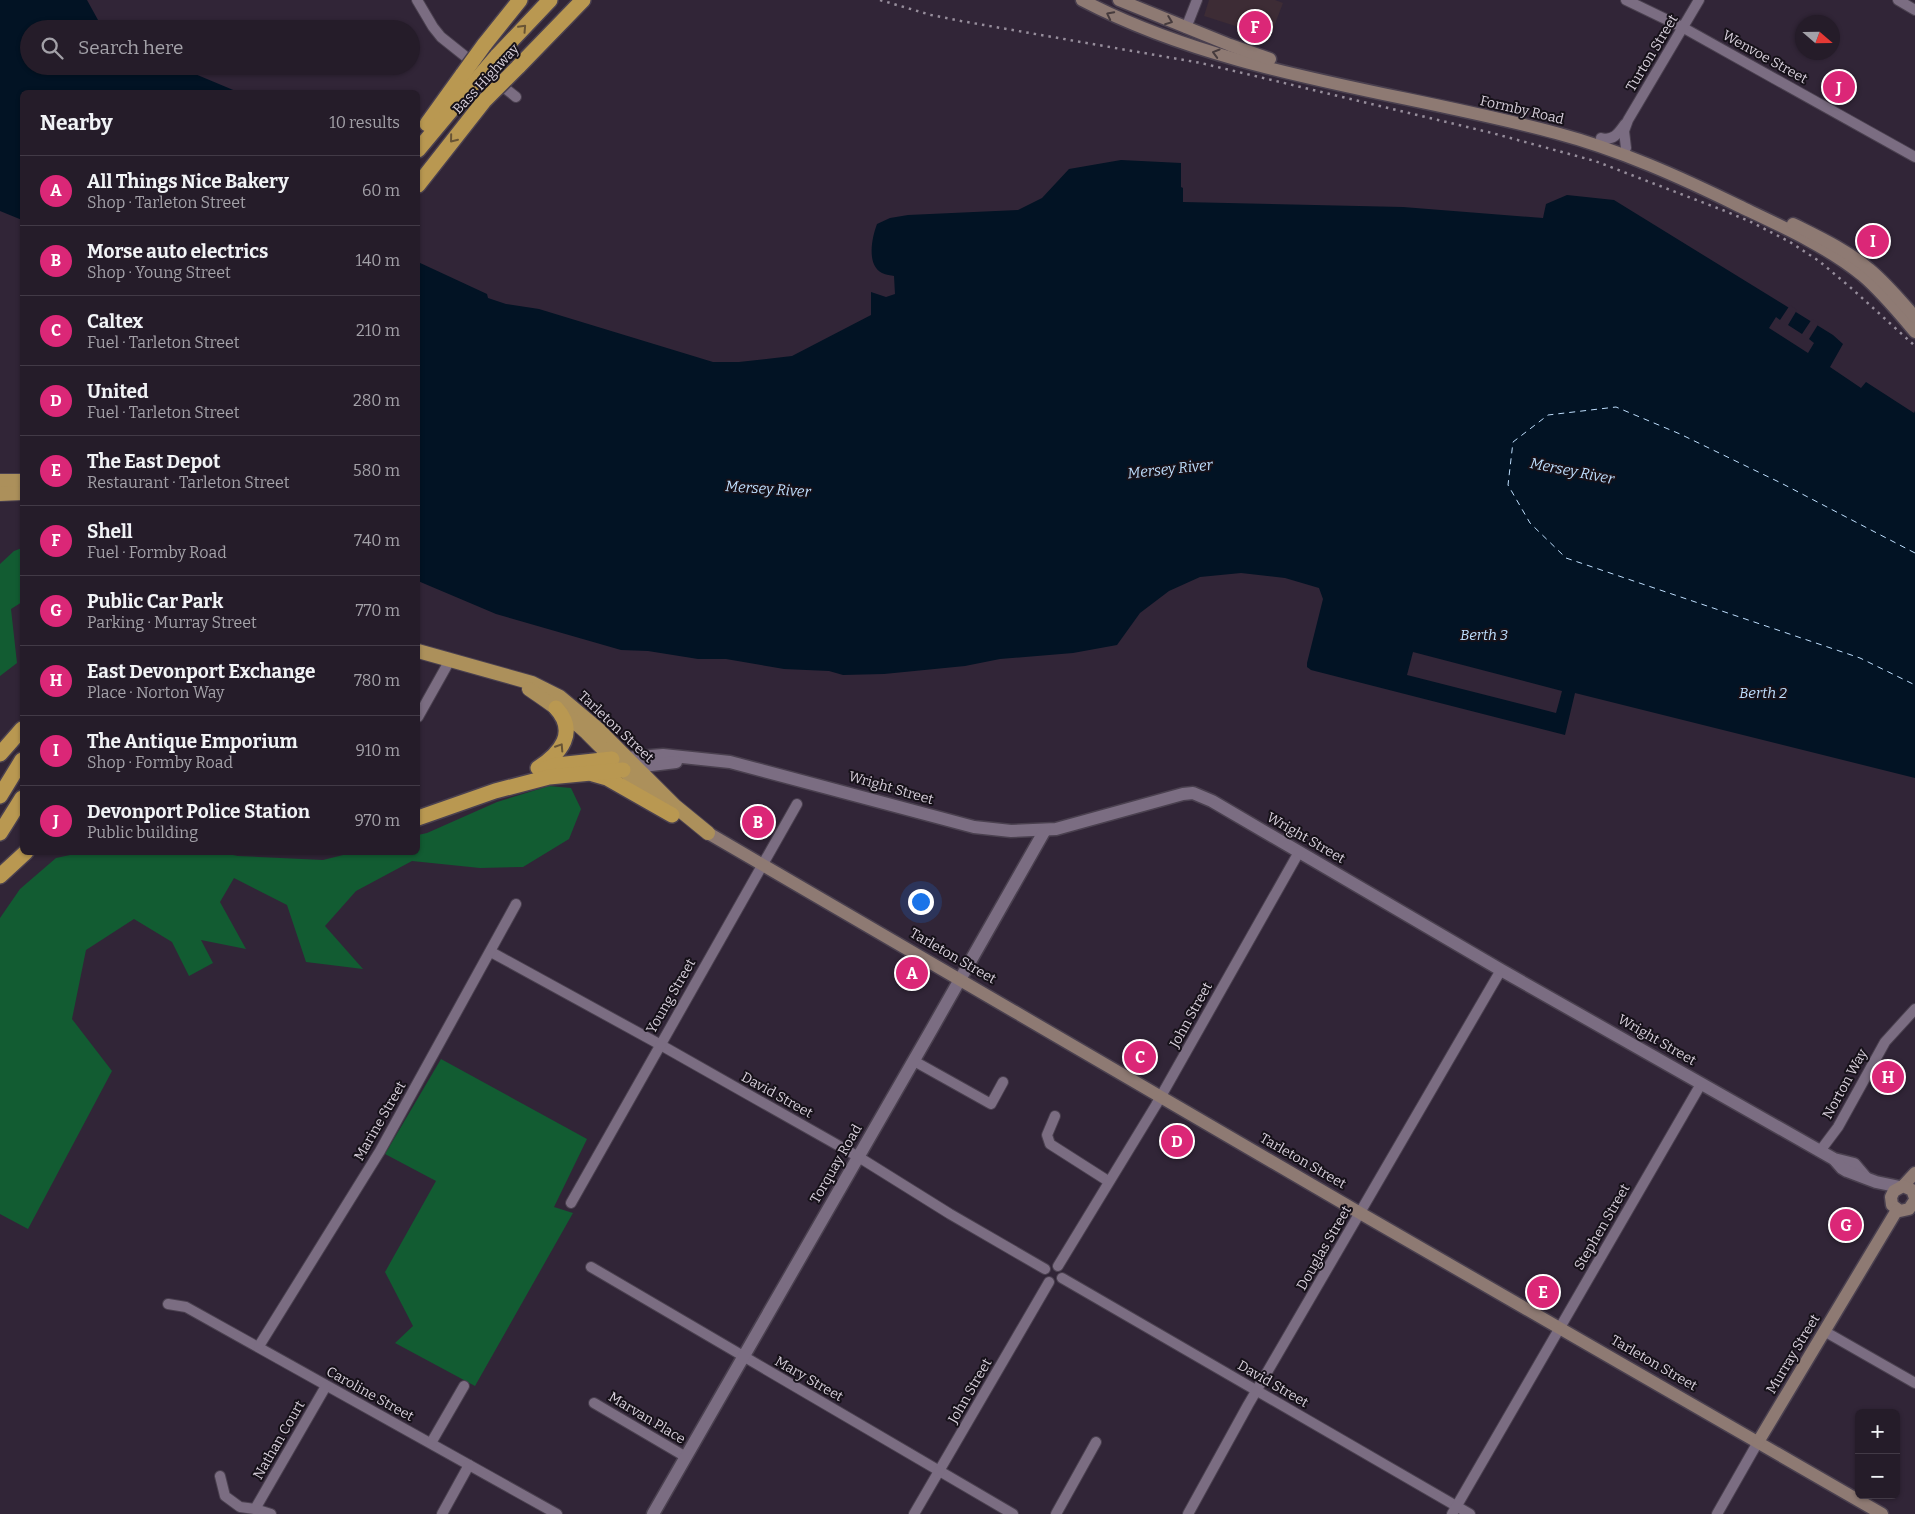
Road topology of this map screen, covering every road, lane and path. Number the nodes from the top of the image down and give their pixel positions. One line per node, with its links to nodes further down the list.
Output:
1 (417, 0): 19 (street)
2 (520, 0): 18 (highway, bridge)
3 (550, 0): 18 (highway, Bass Highway, one-way to 3, bridge)
4 (582, 0): 17 (highway, Bass Highway)
5 (594, 0): 17 (highway)
6 (1082, 0): 16 (main road, Formby Road, one-way to 6)
7 (1119, 0): 13 (main road, Formby Road)
8 (1197, 0): 15 (street)
9 (1626, 0): 14 (street, Wenvoe Street)
10 (1699, 0): 14 (street, Turton Street)
11 (1898, 0): 12 (street)
12 (1915, 10)
13 (1149, 13): 15 (main road, Formby Road, one-way to 15); 16 (main road)
14 (1682, 27): 20 (street, Turton Street); 25 (street, Wenvoe Street)
15 (1186, 28): 22 (main road, Formby Road)
16 (1173, 39): 28 (main road, Formby Road, one-way to 16)
17 (537, 49): 26 (highway, Bass Highway, one-way to 26, bridge)
18 (468, 79): 21 (highway); 23 (highway, Bass Highway)
19 (516, 97)
20 (1628, 120): 22 (street, Turton Street); 24 (street, Turton Street)
21 (420, 135)
22 (1600, 138): 24 (main road, Formby Road)
23 (420, 147)
24 (1626, 148): 27 (main road, Formby Road)
25 (1915, 157)
26 (420, 183)
27 (1915, 317)
28 (1915, 332)
29 (0, 481): 30 (highway)
30 (20, 481)
31 (20, 493): 32 (highway)
32 (0, 494)
33 (420, 651): 34 (highway, Tarleton Street)
34 (450, 660): 35 (highway, Tarleton Street); 37 (street)
35 (514, 678): 36 (highway, Tarleton Street); 41 (highway, Tarleton Street)
36 (556, 708): 41 (highway, Tarleton Street); 43 (highway, one-way to 36)
37 (420, 713)
38 (20, 731): 39 (highway)
39 (0, 754)
40 (20, 763): 45 (highway)
41 (624, 764): 42 (highway); 43 (highway); 48 (highway, Tarleton Street); 50 (street, Wright Street); 52 (highway, Tarleton Street)
42 (590, 774): 44 (highway); 48 (highway)
43 (527, 775): 44 (highway)
44 (495, 791): 49 (highway)
45 (0, 796)
46 (20, 801): 51 (highway)
47 (797, 804): 55 (street, Young Street)
48 (672, 815): 52 (highway, Tarleton Street)
49 (421, 817)
50 (1045, 830): 53 (street, Wright Street); 60 (street, Torquay Road)
51 (0, 833)
52 (708, 833): 55 (main road, Tarleton Street)
53 (1299, 852): 59 (street, Wright Street); 66 (street, John Street)
54 (23, 855): 56 (highway)
55 (762, 865): 60 (main road, Tarleton Street); 62 (street, Young Street)
56 (0, 876)
57 (516, 904): 58 (street, Marine Street)
58 (491, 952): 62 (street, David Street); 85 (street, Marine Street)
59 (1502, 970): 65 (street, Wright Street); 76 (street, Douglas Street)
60 (961, 979): 63 (street, Torquay Road); 66 (main road, Tarleton Street)
61 (1915, 1009): 68 (street, Norton Way)
62 (659, 1044): 69 (street, David Street); 74 (street, Young Street)
63 (914, 1061): 64 (street); 69 (street, Torquay Road)
64 (1003, 1082)
65 (1701, 1084): 68 (street, Wright Street); 83 (street, Stephen Street)
66 (1161, 1096): 72 (street, John Street); 76 (main road, Tarleton Street)
67 (1055, 1116): 72 (street)
68 (1820, 1151): 71 (street, Wright Street)
69 (857, 1156): 79 (street, David Street); 86 (street, Torquay Road)
70 (1915, 1172): 73 (main road)
71 (1868, 1178): 73 (street, Wright Street); 75 (street, Wright Street)
72 (1108, 1180): 77 (street, John Street)
73 (1911, 1194): 75 (main road); 75 (main road, Murray Street)
74 (571, 1203)
75 (1894, 1205): 84 (main road, Murray Street)
76 (1360, 1213): 83 (main road, Tarleton Street); 90 (street, Douglas Street)
77 (1058, 1266): 79 (street); 80 (street)
78 (591, 1267): 86 (street, Mary Street)
79 (1045, 1269): 81 (street)
80 (1062, 1278): 81 (street); 90 (street, David Street)
81 (1049, 1282): 97 (street, John Street)
82 (168, 1304): 85 (street, Caroline Street)
83 (1560, 1328): 93 (main road, Tarleton Street); 100 (street, Stephen Street)
84 (1824, 1331): 87 (street); 93 (main road, Murray Street)
85 (259, 1346): 88 (street, Caroline Street)
86 (744, 1357): 95 (street, Torquay Road); 97 (street, Mary Street)
87 (1915, 1383)
88 (326, 1386): 94 (street, Caroline Street); 99 (street, Nathan Court)
89 (464, 1386): 94 (street)
90 (1257, 1390): 100 (street, David Street); 108 (street, Douglas Street)
91 (594, 1403): 95 (street, Marvan Place)
92 (1096, 1442): 107 (street)
93 (1758, 1442): 110 (street, Murray Street); 111 (main road, Tarleton Street)
94 (431, 1443): 96 (street, Caroline Street)
95 (686, 1457): 104 (street, Torquay Road)
96 (469, 1465): 102 (street); 103 (street, Caroline Street)
97 (939, 1471): 105 (street, John Street); 106 (street, Mary Street)
98 (220, 1476): 99 (street)
99 (255, 1509): 101 (street)
100 (1455, 1510): 109 (street, David Street)
101 (271, 1514)
102 (442, 1514)
103 (557, 1514)
104 (653, 1514)
105 (914, 1514)
106 (1013, 1514)
107 (1056, 1514)
108 (1188, 1514)
109 (1470, 1514)
110 (1717, 1514)
111 (1882, 1514)

